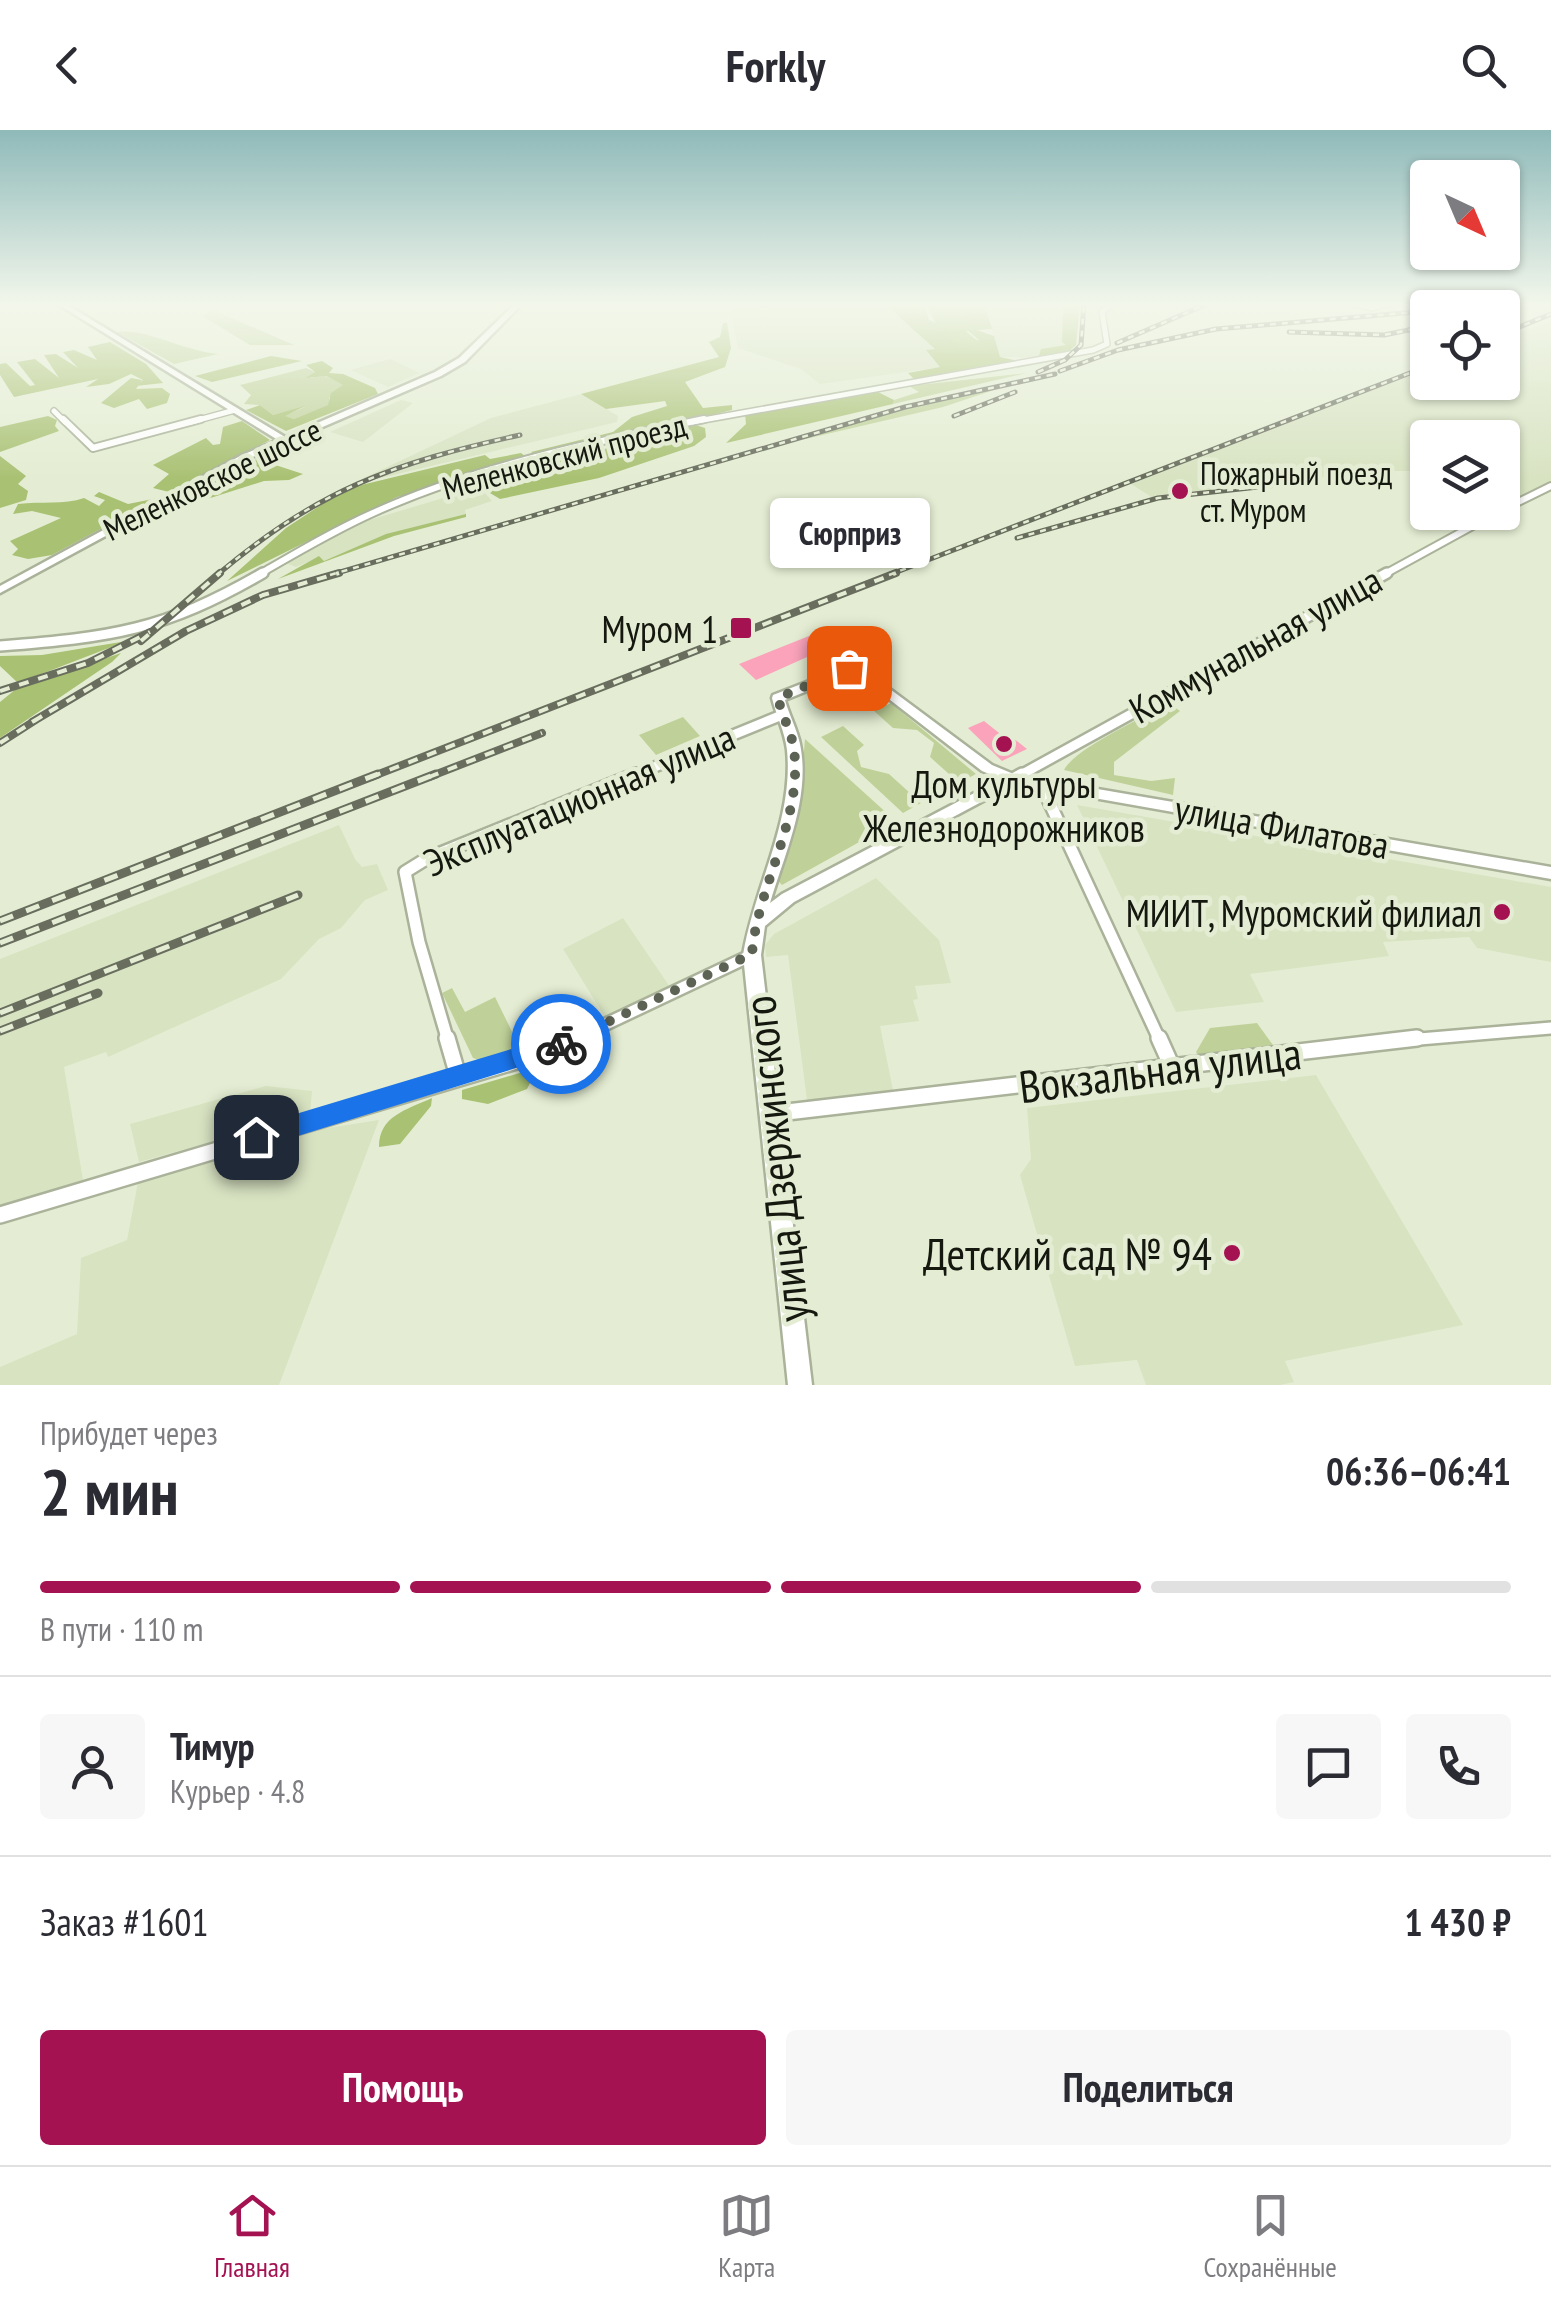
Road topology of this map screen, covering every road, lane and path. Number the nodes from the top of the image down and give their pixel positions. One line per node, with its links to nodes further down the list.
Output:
1 (155, 362): 4 (street)
2 (456, 362): 6 (street, Меленковское шоссе)
3 (1043, 362): 11 (street, Меленковский проезд)
4 (235, 410): 5 (street); 6 (street)
5 (54, 411)
6 (284, 440): 10 (street, Меленковское шоссе)
7 (1551, 486): 8 (street, Коммунальная улица)
8 (1520, 501)
9 (1465, 530): 13 (street, Коммунальная улица)
10 (0, 590)
11 (0, 646)
12 (782, 715): 13 (street, улица Дзержинского); 16 (street, улица Дзержинского); 22 (street, Эксплуатационная улица)
13 (1013, 779): 14 (street, улица Филатова); 17 (street)
14 (1040, 782): 15 (street, улица Филатова); 21 (street)
15 (1551, 873)
16 (770, 876): 17 (street); 18 (street, улица Дзержинского)
17 (788, 898): 18 (street)
18 (754, 926): 19 (street, улица Дзержинского)
19 (752, 954): 22 (street); 23 (street, улица Дзержинского)
20 (1551, 1028): 21 (street, Вокзальная улица)
21 (1172, 1067): 23 (street, Вокзальная улица)
22 (458, 1076): 24 (street)
23 (770, 1114): 25 (street, улица Дзержинского)
24 (0, 1215)
25 (800, 1385)

